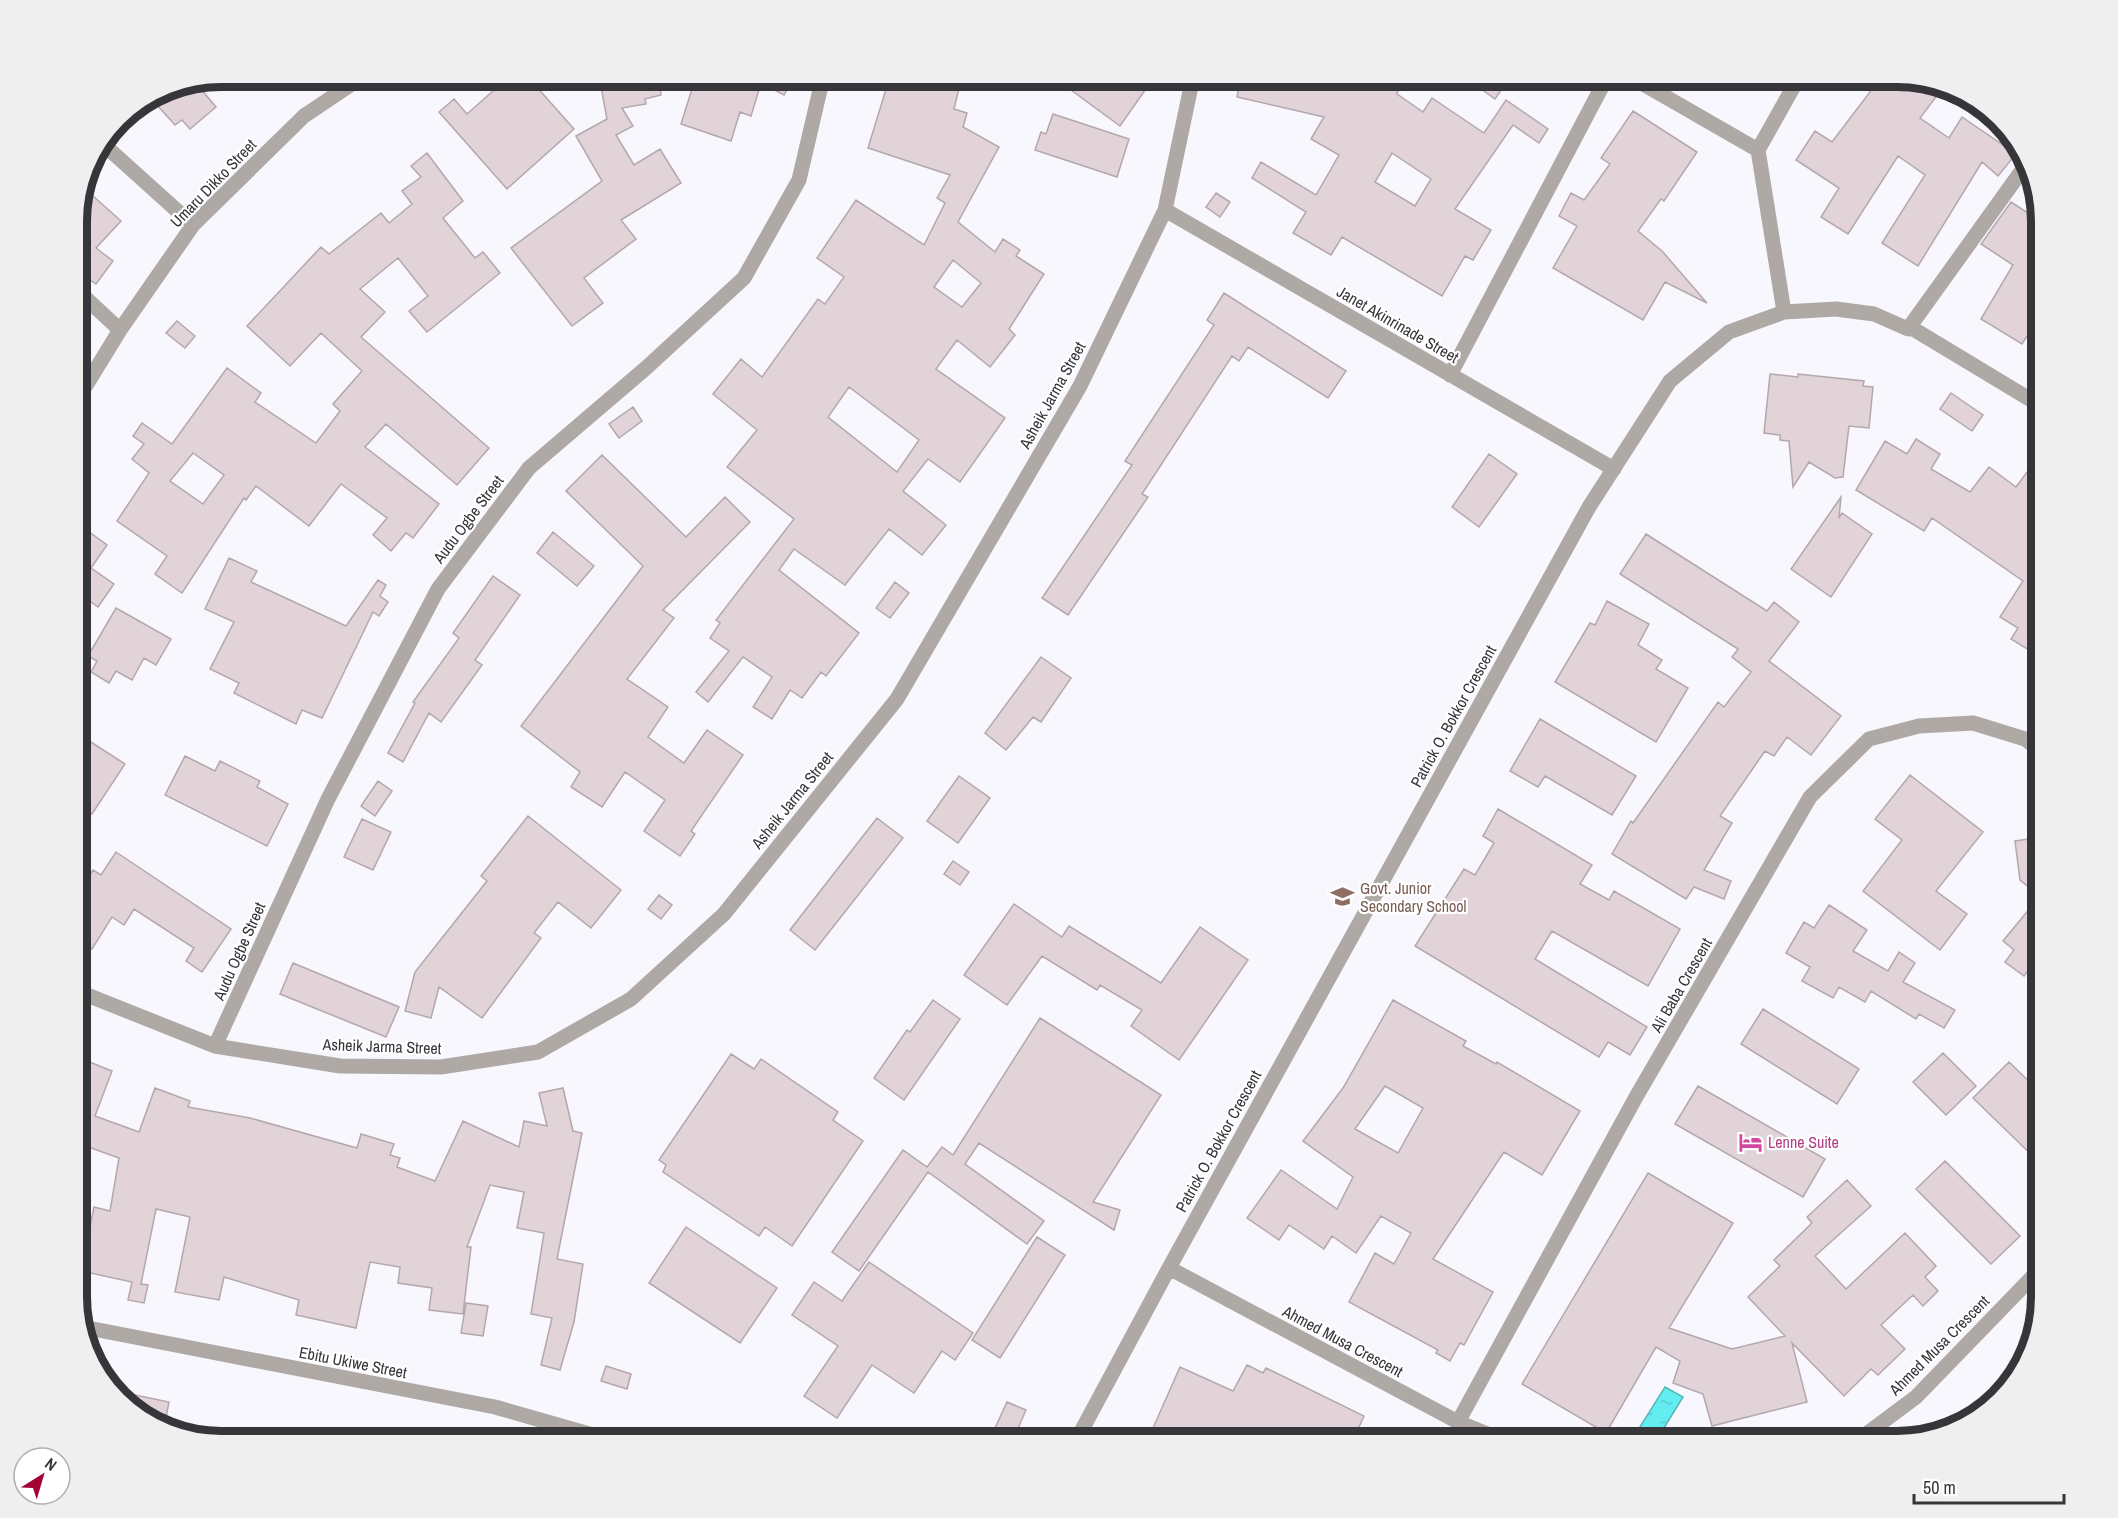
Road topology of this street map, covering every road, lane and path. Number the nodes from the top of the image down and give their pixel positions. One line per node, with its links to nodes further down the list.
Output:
1 (346, 87): 11 (street, Umaru Dikko Street)
2 (821, 87): 22 (street, Audu Ogbe Street)
3 (1191, 87): 10 (street, Asheik Jarma Street)
4 (1600, 87): 16 (street)
5 (1650, 87): 8 (street)
6 (1793, 87): 8 (street)
7 (109, 149): 11 (street)
8 (1758, 150): 13 (street)
9 (2021, 172): 14 (street)
10 (1165, 210): 16 (street, Janet Akinrinade Street); 22 (street, Asheik Jarma Street)
11 (193, 225): 15 (street, Umaru Dikko Street)
12 (87, 299): 15 (street)
13 (1784, 312): 14 (street, Patrick O. Bokkor Crescent); 19 (street, Patrick O. Bokkor Crescent)
14 (1908, 329): 18 (street, Patrick O. Bokkor Crescent)
15 (120, 330): 17 (street, Umaru Dikko Street)
16 (1450, 375): 19 (street, Janet Akinrinade Street)
17 (87, 384)
18 (2031, 399)
19 (1614, 469): 23 (street, Patrick O. Bokkor Crescent)
20 (2031, 743): 26 (street, Ali Baba Crescent)
21 (87, 995): 22 (street, Asheik Jarma Street)
22 (215, 1047)
23 (1169, 1268): 26 (street, Ahmed Musa Crescent); 28 (street, Patrick O. Bokkor Crescent)
24 (2031, 1279): 30 (street, Ahmed Musa Crescent)
25 (91, 1329): 27 (street, Ebitu Ukiwe Street)
26 (1458, 1422): 29 (street, Ahmed Musa Crescent)
27 (577, 1431)
28 (1082, 1431)
29 (1479, 1431)
30 (1871, 1431)

